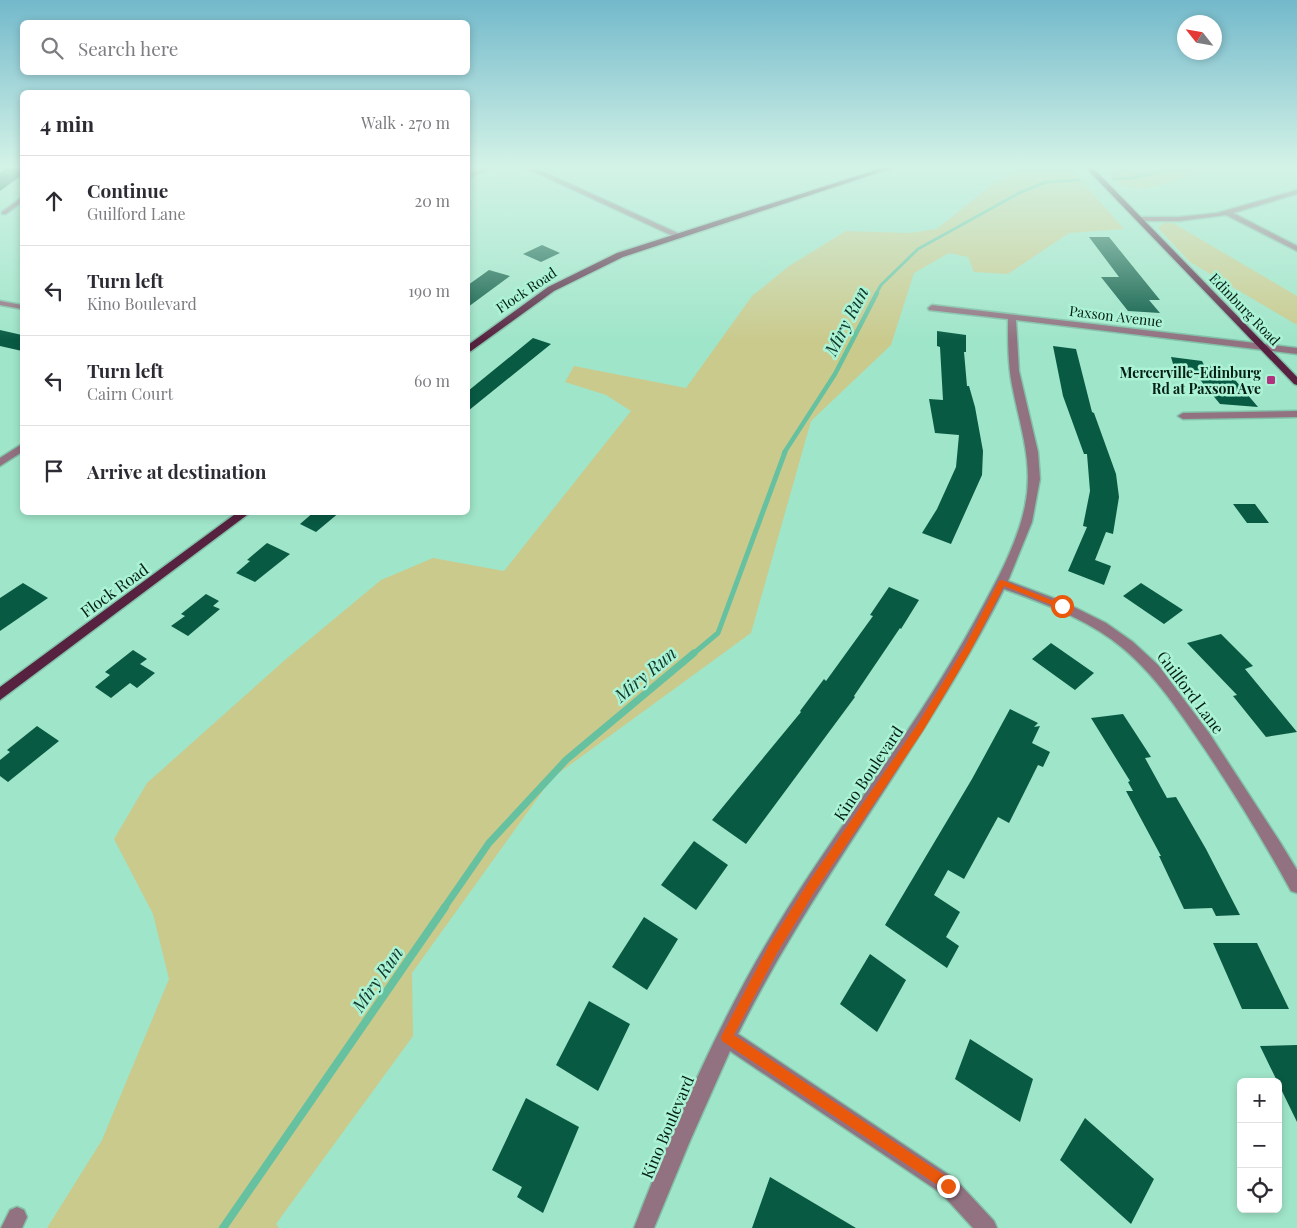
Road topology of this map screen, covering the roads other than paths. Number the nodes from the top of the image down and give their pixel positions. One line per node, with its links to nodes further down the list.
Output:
1 (656, 225): 5 (street)
2 (709, 225): 5 (main road, Flock Road)
3 (1144, 225): 11 (main road, Edinburg Road)
4 (1252, 225): 6 (street)
5 (678, 235): 12 (main road, Flock Road)
6 (1297, 248)
7 (0, 303): 8 (street)
8 (20, 307)
9 (932, 308): 10 (street, Paxson Avenue)
10 (1012, 317): 11 (street, Paxson Avenue); 20 (street, Kino Boulevard)
11 (1263, 347): 13 (street, Paxson Avenue); 14 (main road, Edinburg Road)
12 (470, 348)
13 (1297, 351)
14 (1297, 382)
15 (1297, 414): 16 (street)
16 (1183, 416)
17 (20, 448): 18 (street)
18 (1, 462)
19 (242, 515): 21 (main road, Flock Road)
20 (1002, 583): 22 (street, Guilford Lane); 23 (street, Kino Boulevard)
21 (0, 694)
22 (1297, 885)
23 (726, 1037): 24 (street, Kino Boulevard); 25 (street)
24 (644, 1228)
25 (987, 1228)

